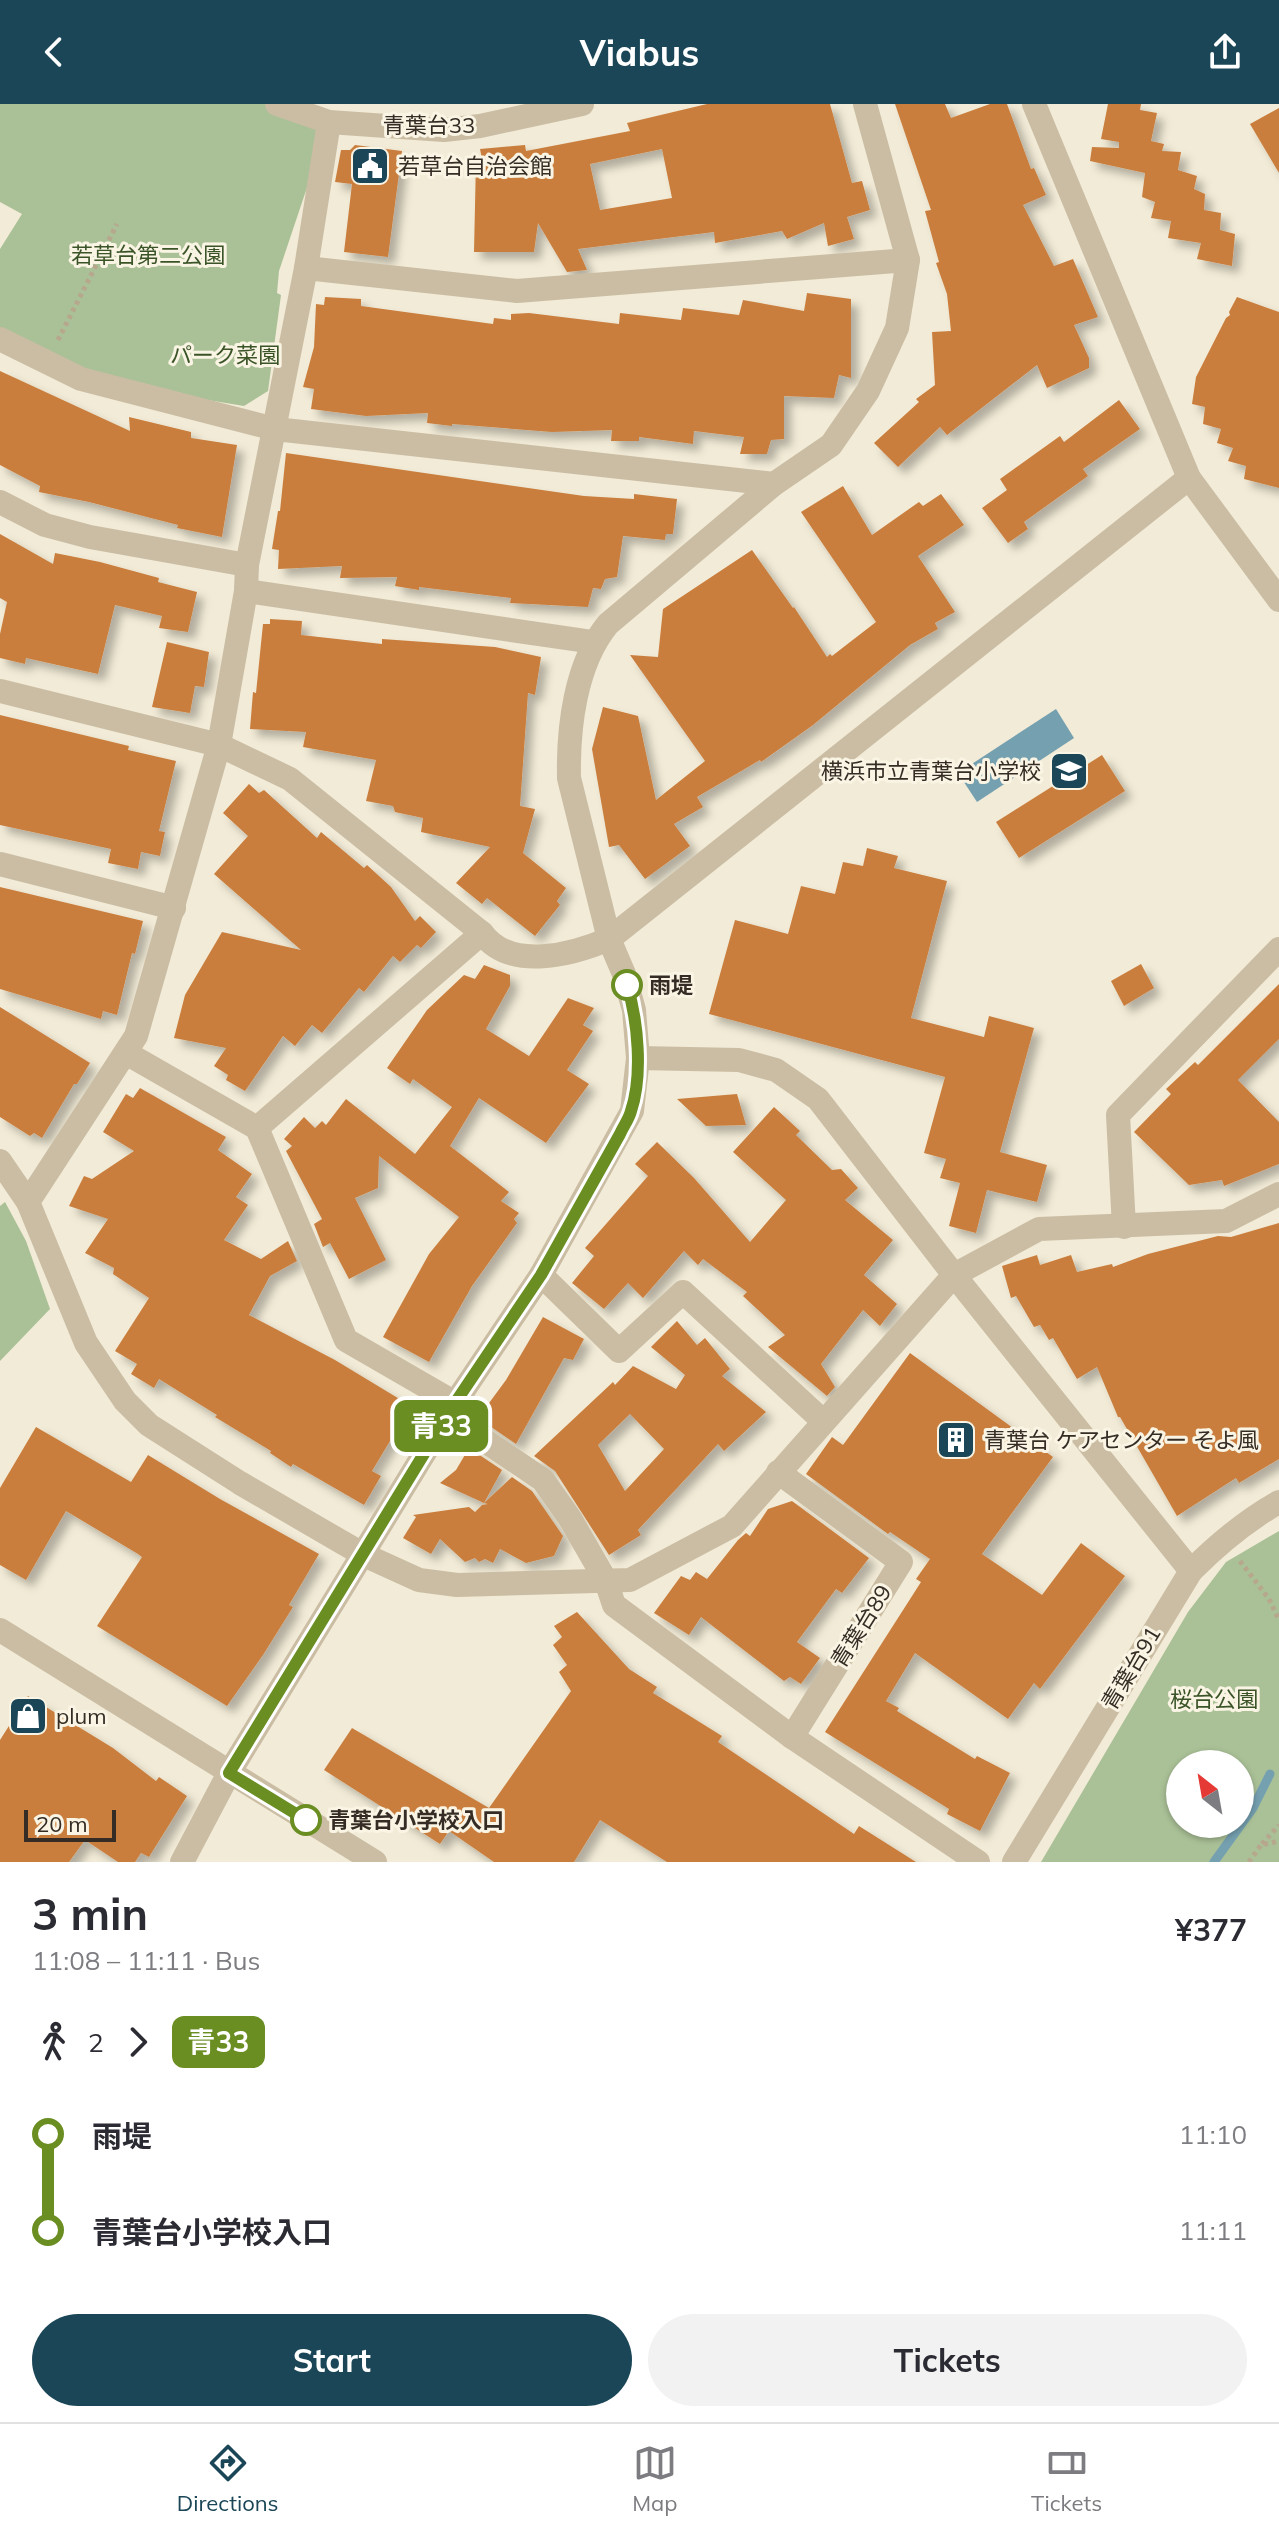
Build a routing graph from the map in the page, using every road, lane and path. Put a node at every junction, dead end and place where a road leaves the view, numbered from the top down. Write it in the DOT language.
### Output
graph roads {
  1 [pos="277,104"];
  2 [pos="582,104"];
  3 [pos="865,104"];
  4 [pos="1034,104"];
  5 [pos="329,122"];
  6 [pos="117,224"];
  7 [pos="908,260"];
  8 [pos="306,268"];
  9 [pos="0,339"];
  10 [pos="47,363"];
  11 [pos="275,429"];
  12 [pos="1189,478"];
  13 [pos="774,484"];
  14 [pos="0,502"];
  15 [pos="247,565"];
  16 [pos="246,591"];
  17 [pos="1279,600"];
  18 [pos="593,642"];
  19 [pos="0,691"];
  20 [pos="219,745"];
  21 [pos="0,864"];
  22 [pos="174,908"];
  23 [pos="482,933"];
  24 [pos="609,939"];
  25 [pos="1279,949"];
  26 [pos="126,1053"];
  27 [pos="638,1058"];
  28 [pos="257,1128"];
  29 [pos="0,1161"];
  30 [pos="1279,1194"];
  31 [pos="28,1202"];
  32 [pos="1124,1227"];
  33 [pos="541,1275"];
  34 [pos="954,1275"];
  35 [pos="455,1403"];
  36 [pos="823,1421"];
  37 [pos="778,1472"];
  38 [pos="1279,1502"];
  39 [pos="1224,1539"];
  40 [pos="364,1555"];
  41 [pos="1191,1571"];
  42 [pos="606,1581"];
  43 [pos="1279,1620"];
  44 [pos="0,1630"];
  45 [pos="792,1737"];
  46 [pos="229,1773"];
  47 [pos="1279,1825"];
  48 [pos="1279,1841"];
  49 [pos="1261,1845"];
  50 [pos="182,1862"];
  51 [pos="375,1862"];
  52 [pos="978,1862"];
  53 [pos="1014,1862"];
  54 [pos="1249,1862"];
  1 -- 5 [label="street, 青葉台33"];
  2 -- 5 [label="street, 青葉台33"];
  3 -- 7 [label="street"];
  4 -- 12 [label="street"];
  5 -- 8 [label="street"];
  6 -- 10 [label="path"];
  7 -- 8 [label="street"];
  7 -- 13 [label="street"];
  8 -- 11 [label="street"];
  9 -- 10 [label="street"];
  10 -- 11 [label="street"];
  11 -- 13 [label="street"];
  11 -- 15 [label="street"];
  12 -- 17 [label="street"];
  12 -- 24 [label="street"];
  13 -- 18 [label="street"];
  14 -- 15 [label="street"];
  15 -- 16 [label="street"];
  16 -- 18 [label="street"];
  16 -- 20 [label="street"];
  18 -- 24 [label="street"];
  19 -- 20 [label="street"];
  20 -- 22 [label="street"];
  20 -- 23 [label="street"];
  21 -- 22 [label="street"];
  22 -- 26 [label="street"];
  23 -- 24 [label="street"];
  23 -- 28 [label="street"];
  24 -- 27 [label="street"];
  25 -- 32 [label="street"];
  26 -- 28 [label="street"];
  26 -- 31 [label="street"];
  27 -- 33 [label="street"];
  27 -- 34 [label="street"];
  28 -- 35 [label="street"];
  29 -- 31 [label="street"];
  30 -- 32 [label="street"];
  31 -- 40 [label="street"];
  32 -- 34 [label="street"];
  33 -- 35 [label="street"];
  33 -- 36 [label="street"];
  34 -- 36 [label="street"];
  34 -- 41 [label="street"];
  35 -- 40 [label="street"];
  35 -- 42 [label="street"];
  36 -- 37 [label="street"];
  37 -- 42 [label="street"];
  37 -- 45 [label="street, 青葉台89"];
  38 -- 39 [label="street, 青葉台91"];
  39 -- 41 [label="street, 青葉台91"];
  39 -- 43 [label="path"];
  40 -- 42 [label="street"];
  40 -- 46 [label="street"];
  41 -- 53 [label="street, 青葉台91"];
  42 -- 45 [label="street"];
  44 -- 46 [label="street"];
  45 -- 52 [label="street"];
  46 -- 50 [label="street"];
  46 -- 51 [label="street"];
  47 -- 49 [label="path"];
  48 -- 49 [label="path"];
  49 -- 54 [label="path"];
}
